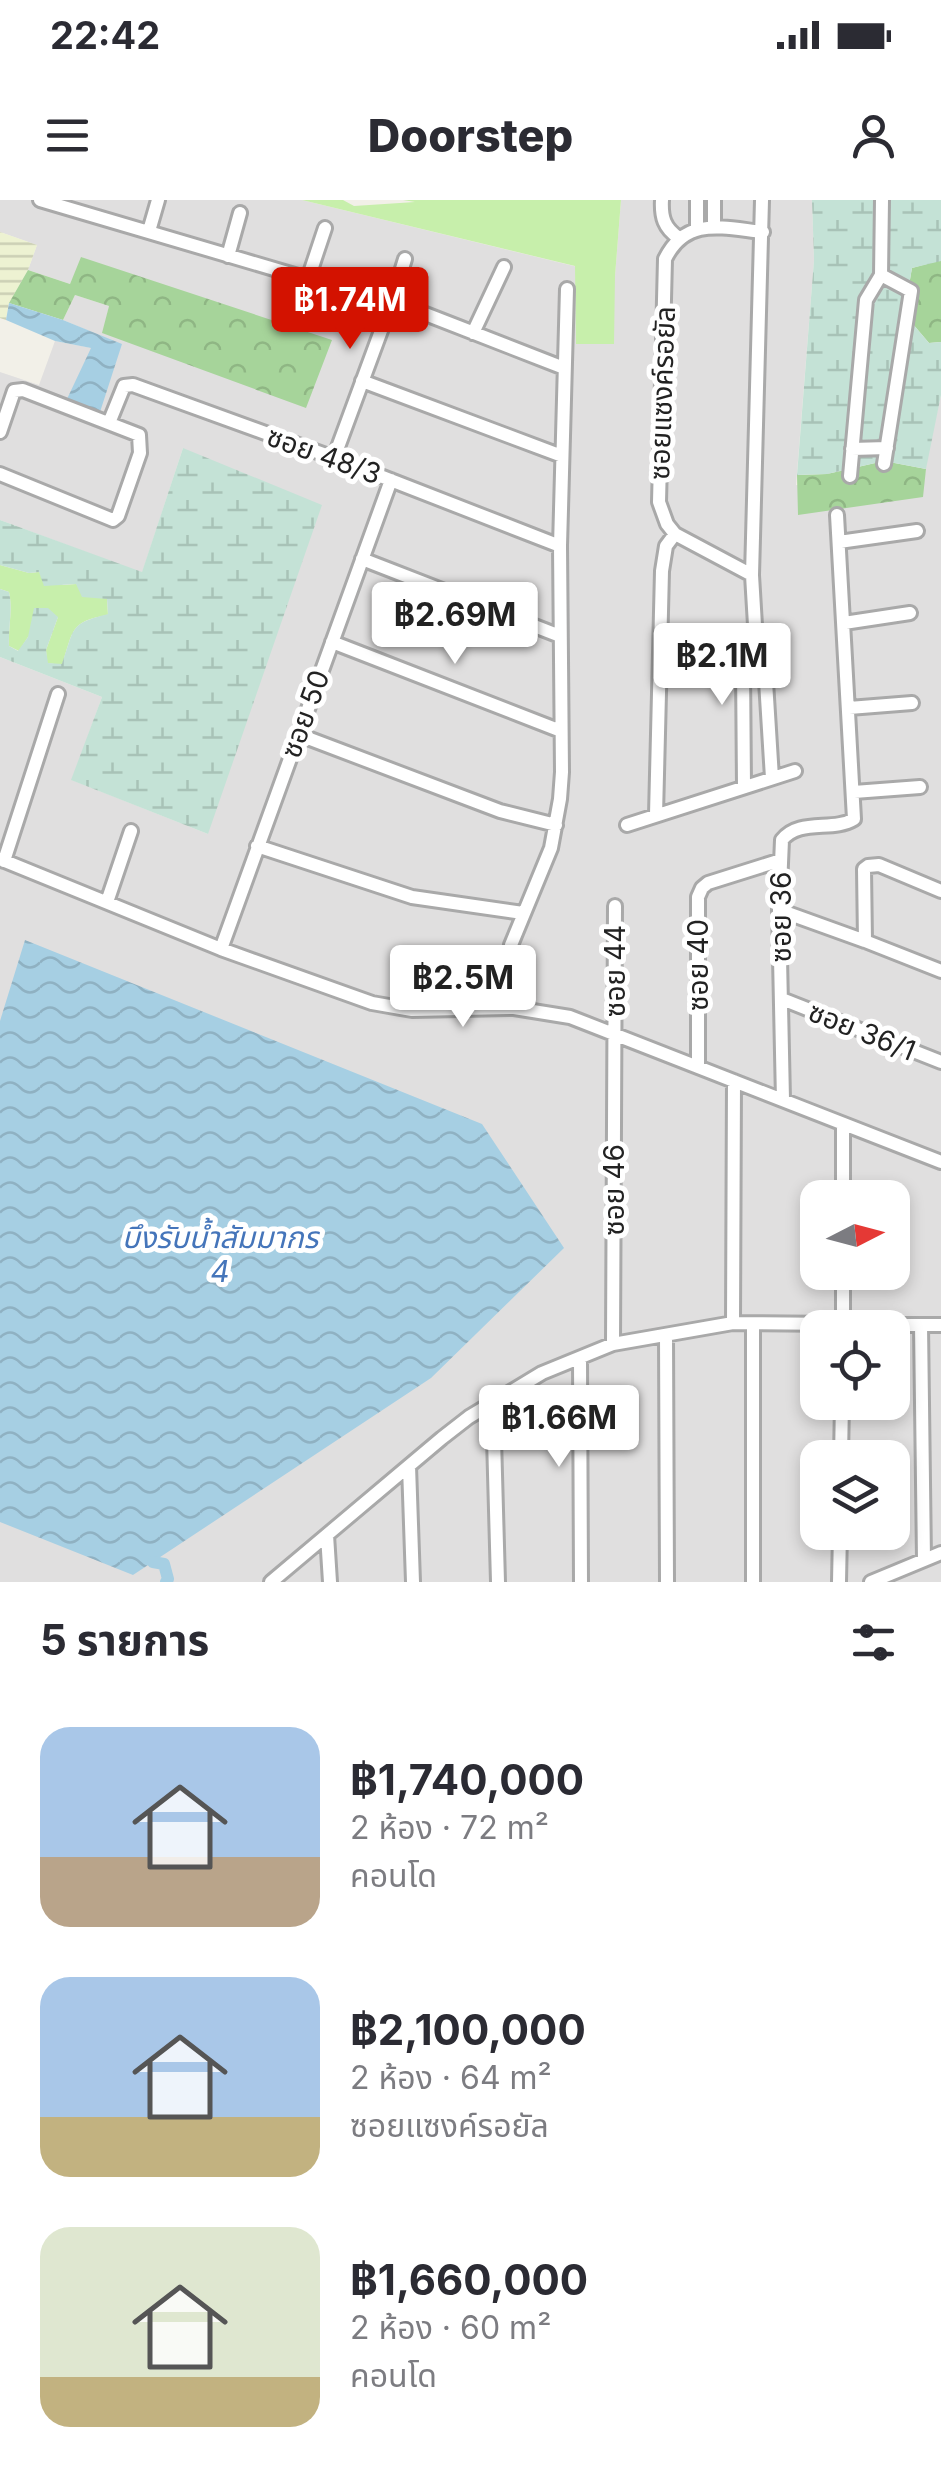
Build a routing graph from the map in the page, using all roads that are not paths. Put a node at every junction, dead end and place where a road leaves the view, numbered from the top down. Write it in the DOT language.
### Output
graph roads {
  1 [pos="40,200"];
  2 [pos="158,200"];
  3 [pos="662,200"];
  4 [pos="698,200"];
  5 [pos="714,200"];
  6 [pos="762,200"];
  7 [pos="882,200"];
  8 [pos="68,204"];
  9 [pos="240,213"];
  10 [pos="714,227"];
  11 [pos="325,228"];
  12 [pos="697,228"];
  13 [pos="149,231"];
  14 [pos="762,232"];
  15 [pos="679,238"];
  16 [pos="228,256"];
  17 [pos="405,258"];
  18 [pos="504,267"];
  19 [pos="882,275"];
  20 [pos="308,279"];
  21 [pos="567,289"];
  22 [pos="392,301"];
  23 [pos="473,332"];
  24 [pos="564,368"];
  25 [pos="362,381"];
  26 [pos="109,423"];
  27 [pos="0,432"];
  28 [pos="887,448"];
  29 [pos="852,449"];
  30 [pos="562,456"];
  31 [pos="334,458"];
  32 [pos="884,464"];
  33 [pos="0,474"];
  34 [pos="850,476"];
  35 [pos="391,480"];
  36 [pos="838,516"];
  37 [pos="917,531"];
  38 [pos="675,534"];
  39 [pos="839,542"];
  40 [pos="560,546"];
  41 [pos="362,559"];
  42 [pos="752,576"];
  43 [pos="910,613"];
  44 [pos="844,623"];
  45 [pos="560,636"];
  46 [pos="332,642"];
  47 [pos="756,642"];
  48 [pos="58,694"];
  49 [pos="912,703"];
  50 [pos="849,708"];
  51 [pos="562,731"];
  52 [pos="298,734"];
  53 [pos="795,771"];
  54 [pos="772,778"];
  55 [pos="744,787"];
  56 [pos="920,788"];
  57 [pos="854,792"];
  58 [pos="656,815"];
  59 [pos="627,824"];
  60 [pos="556,825"];
  61 [pos="131,831"];
  62 [pos="257,846"];
  63 [pos="2,860"];
  64 [pos="781,860"];
  65 [pos="941,890"];
  66 [pos="107,902"];
  67 [pos="615,906"];
  68 [pos="780,910"];
  69 [pos="522,913"];
  70 [pos="865,940"];
  71 [pos="222,949"];
  72 [pos="941,971"];
  73 [pos="782,999"];
  74 [pos="505,1008"];
  75 [pos="614,1035"];
  76 [pos="941,1062"];
  77 [pos="698,1067"];
  78 [pos="734,1081"];
  79 [pos="783,1100"];
  80 [pos="843,1124"];
  81 [pos="941,1162"];
  82 [pos="843,1180"];
  83 [pos="733,1323"];
  84 [pos="752,1324"];
  85 [pos="800,1325"];
  86 [pos="910,1325"];
  87 [pos="920,1325"];
  88 [pos="941,1325"];
  89 [pos="666,1335"];
  90 [pos="614,1344"];
  91 [pos="580,1358"];
  92 [pos="494,1402"];
  93 [pos="409,1466"];
  94 [pos="327,1536"];
  95 [pos="840,1550"];
  96 [pos="941,1553"];
  97 [pos="924,1560"];
  98 [pos="271,1582"];
  99 [pos="330,1582"];
  100 [pos="413,1582"];
  101 [pos="498,1582"];
  102 [pos="582,1582"];
  103 [pos="666,1582"];
  104 [pos="753,1582"];
  105 [pos="839,1582"];
  106 [pos="872,1582"];
  1 -- 8 [label="street"];
  2 -- 13 [label="street"];
  3 -- 15 [label="street"];
  4 -- 12 [label="street"];
  5 -- 10 [label="street"];
  6 -- 14 [label="street"];
  7 -- 19 [label="street"];
  8 -- 13 [label="street"];
  9 -- 16 [label="street"];
  10 -- 12 [label="street"];
  10 -- 14 [label="street"];
  11 -- 20 [label="street"];
  12 -- 15 [label="street"];
  13 -- 16 [label="street"];
  14 -- 42 [label="street"];
  15 -- 38 [label="street, ซอยแซงค์รอยัล"];
  16 -- 20 [label="street"];
  17 -- 22 [label="street"];
  18 -- 23 [label="street"];
  19 -- 28 [label="street"];
  19 -- 29 [label="street"];
  20 -- 22 [label="street"];
  21 -- 24 [label="street"];
  22 -- 23 [label="street"];
  22 -- 25 [label="street"];
  23 -- 24 [label="street"];
  24 -- 30 [label="street"];
  25 -- 30 [label="street"];
  25 -- 31 [label="street"];
  26 -- 27 [label="street"];
  26 -- 31 [label="street, ซอย 48/3"];
  26 -- 33 [label="street"];
  28 -- 29 [label="street"];
  28 -- 32 [label="street"];
  29 -- 34 [label="street"];
  30 -- 40 [label="street"];
  31 -- 35 [label="street, ซอย 48/3"];
  35 -- 40 [label="street, ซอย 48/3"];
  35 -- 41 [label="street, ซอย 50"];
  36 -- 39 [label="street"];
  37 -- 39 [label="street"];
  38 -- 42 [label="street"];
  38 -- 58 [label="street"];
  39 -- 44 [label="street"];
  40 -- 45 [label="street"];
  41 -- 45 [label="street"];
  41 -- 46 [label="street, ซอย 50"];
  42 -- 47 [label="street"];
  43 -- 44 [label="street"];
  44 -- 50 [label="street"];
  45 -- 51 [label="street"];
  46 -- 51 [label="street"];
  46 -- 52 [label="street, ซอย 50"];
  47 -- 54 [label="street"];
  47 -- 55 [label="street"];
  48 -- 63 [label="street"];
  49 -- 50 [label="street"];
  50 -- 57 [label="street"];
  51 -- 60 [label="street"];
  52 -- 60 [label="street"];
  52 -- 62 [label="street, ซอย 50"];
  53 -- 54 [label="street"];
  54 -- 55 [label="street"];
  55 -- 58 [label="street"];
  56 -- 57 [label="street"];
  57 -- 64 [label="street, ซอย 36"];
  58 -- 59 [label="street"];
  60 -- 69 [label="street"];
  61 -- 66 [label="street"];
  62 -- 69 [label="street"];
  62 -- 71 [label="street, ซอย 50"];
  63 -- 66 [label="street"];
  64 -- 68 [label="street, ซอย 36"];
  64 -- 77 [label="street, ซอย 40"];
  65 -- 70 [label="street"];
  66 -- 71 [label="street"];
  67 -- 75 [label="street, ซอย 44"];
  68 -- 70 [label="street"];
  68 -- 73 [label="street, ซอย 36"];
  69 -- 74 [label="street"];
  70 -- 72 [label="street"];
  71 -- 74 [label="street"];
  73 -- 76 [label="street, ซอย 36/1"];
  73 -- 79 [label="street, ซอย 36"];
  74 -- 75 [label="street"];
  75 -- 77 [label="street"];
  75 -- 90 [label="street, ซอย 46"];
  77 -- 78 [label="street"];
  78 -- 79 [label="street"];
  78 -- 83 [label="street"];
  79 -- 80 [label="street"];
  80 -- 81 [label="street"];
  80 -- 82 [label="street"];
  83 -- 84 [label="street"];
  83 -- 89 [label="street"];
  84 -- 85 [label="street"];
  84 -- 104 [label="street"];
  86 -- 87 [label="street"];
  87 -- 88 [label="street"];
  87 -- 97 [label="street"];
  89 -- 90 [label="street"];
  89 -- 103 [label="street"];
  90 -- 91 [label="street"];
  91 -- 92 [label="street"];
  91 -- 102 [label="street"];
  92 -- 93 [label="street"];
  92 -- 101 [label="street"];
  93 -- 94 [label="street"];
  93 -- 100 [label="street"];
  94 -- 98 [label="street"];
  94 -- 99 [label="street"];
  95 -- 105 [label="street"];
  96 -- 97 [label="street"];
  97 -- 106 [label="street"];
}
